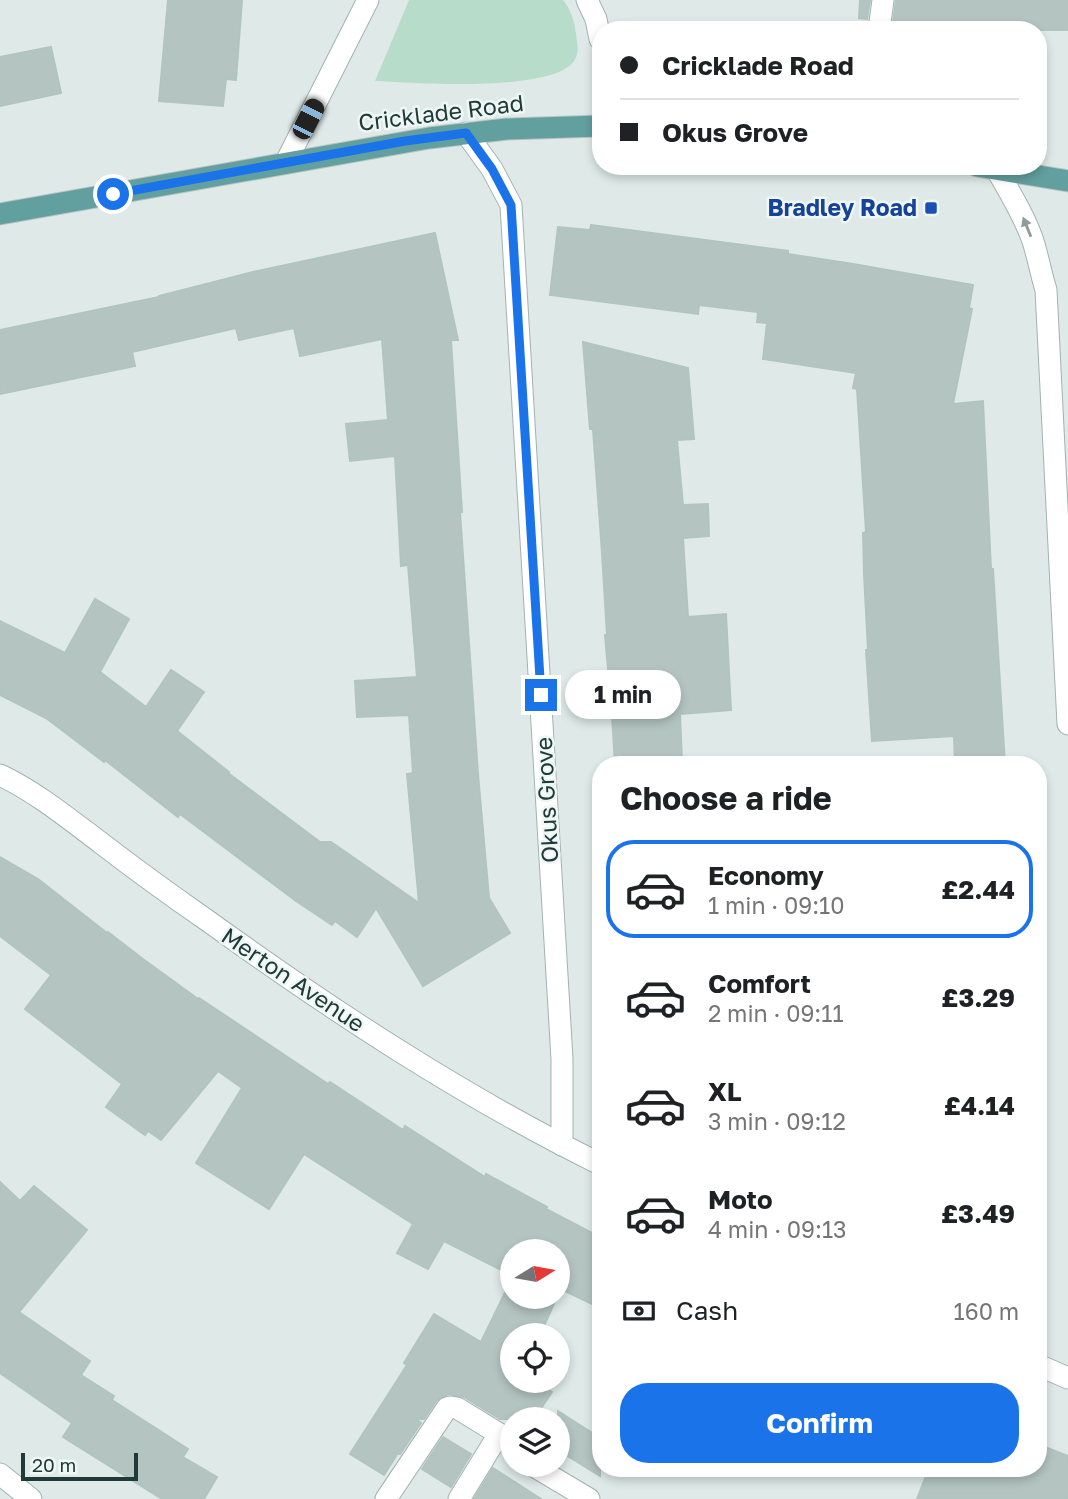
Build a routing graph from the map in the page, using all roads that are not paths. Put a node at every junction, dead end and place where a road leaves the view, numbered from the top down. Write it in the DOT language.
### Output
graph roads {
  1 [pos="368,0"];
  2 [pos="586,0"];
  3 [pos="883,0"];
  4 [pos="596,21"];
  5 [pos="880,21"];
  6 [pos="592,126"];
  7 [pos="466,133"];
  8 [pos="286,162"];
  9 [pos="993,175"];
  10 [pos="1031,175"];
  11 [pos="1068,181"];
  12 [pos="0,214"];
  13 [pos="1068,724"];
  14 [pos="0,775"];
  15 [pos="562,1145"];
  16 [pos="592,1160"];
  17 [pos="1047,1370"];
  18 [pos="1068,1378"];
  19 [pos="500,1435"];
  20 [pos="500,1447"];
  21 [pos="0,1474"];
  22 [pos="552,1477"];
  23 [pos="32,1499"];
  24 [pos="386,1499"];
  25 [pos="459,1499"];
  26 [pos="589,1499"];
  1 -- 8 [label="street"];
  2 -- 4 [label="street"];
  3 -- 5 [label="street"];
  6 -- 7 [label="main road, Cricklade Road"];
  7 -- 8 [label="main road, Cricklade Road"];
  7 -- 15 [label="street, Okus Grove"];
  8 -- 12 [label="main road, Cricklade Road"];
  13 -- 9 [label="street, one-way"];
  10 -- 11 [label="main road"];
  14 -- 15 [label="street, Merton Avenue"];
  15 -- 16 [label="street, Merton Avenue"];
  17 -- 18 [label="street"];
  19 -- 24 [label="street"];
  20 -- 25 [label="street"];
  21 -- 23 [label="street"];
  22 -- 26 [label="street"];
}
